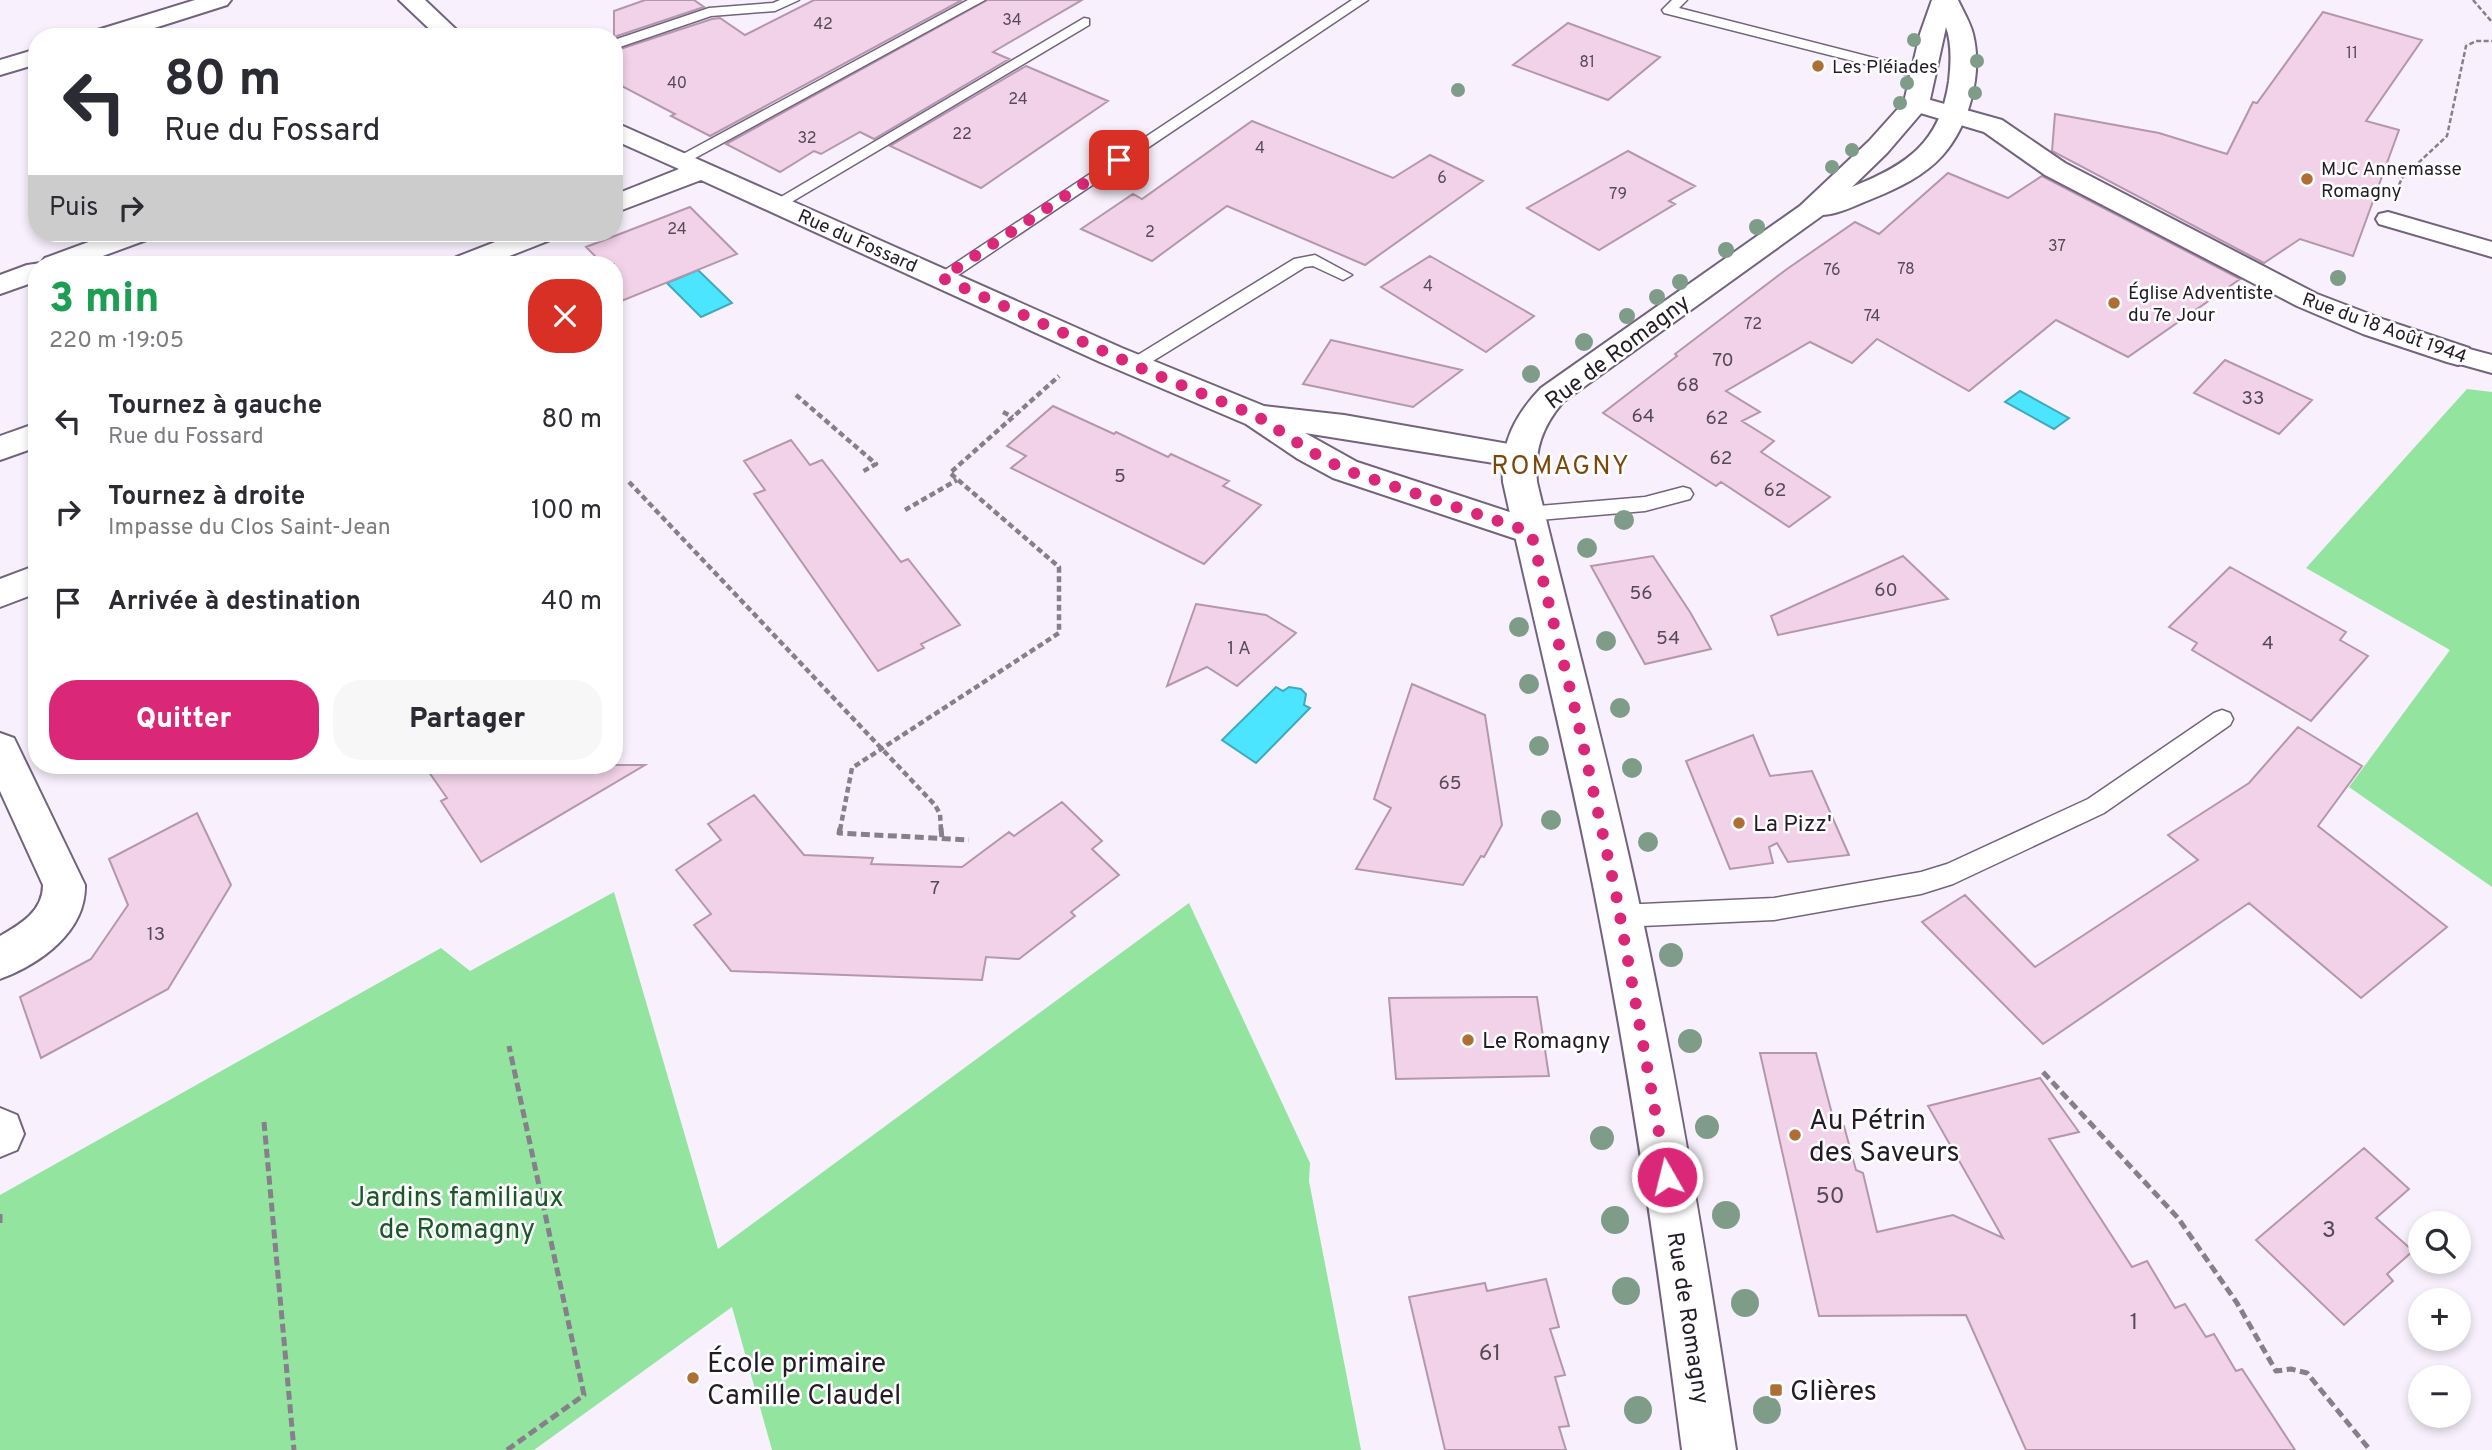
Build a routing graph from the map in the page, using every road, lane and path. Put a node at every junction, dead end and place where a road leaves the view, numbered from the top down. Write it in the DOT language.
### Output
graph roads {
  1 [pos="219,0"];
  2 [pos="792,0"];
  3 [pos="978,0"];
  4 [pos="1361,0"];
  5 [pos="1680,0"];
  6 [pos="1945,0"];
  7 [pos="2473,0"];
  8 [pos="416,1"];
  9 [pos="1084,22"];
  10 [pos="2492,22"];
  11 [pos="129,28"];
  12 [pos="443,28"];
  13 [pos="2492,41"];
  14 [pos="623,42"];
  15 [pos="28,59"];
  16 [pos="0,68"];
  17 [pos="1924,75"];
  18 [pos="1909,112"];
  19 [pos="1949,125"];
  20 [pos="623,134"];
  21 [pos="691,165"];
  22 [pos="623,200"];
  23 [pos="777,204"];
  24 [pos="1810,212"];
  25 [pos="2388,219"];
  26 [pos="115,242"];
  27 [pos="520,242"];
  28 [pos="2492,250"];
  29 [pos="77,256"];
  30 [pos="484,256"];
  31 [pos="28,274"];
  32 [pos="1343,275"];
  33 [pos="942,278"];
  34 [pos="0,285"];
  35 [pos="1092,346"];
  36 [pos="2458,355"];
  37 [pos="1134,365"];
  38 [pos="2492,365"];
  39 [pos="796,395"];
  40 [pos="1003,412"];
  41 [pos="1257,416"];
  42 [pos="1013,417"];
  43 [pos="28,438"];
  44 [pos="0,449"];
  45 [pos="1519,456"];
  46 [pos="862,472"];
  47 [pos="957,480"];
  48 [pos="629,482"];
  49 [pos="1683,494"];
  50 [pos="905,510"];
  51 [pos="1529,523"];
  52 [pos="28,582"];
  53 [pos="0,594"];
  54 [pos="2222,719"];
  55 [pos="880,748"];
  56 [pos="0,749"];
  57 [pos="942,839"];
  58 [pos="969,841"];
  59 [pos="1620,916"];
  60 [pos="0,959"];
  61 [pos="509,1046"];
  62 [pos="2043,1072"];
  63 [pos="264,1122"];
  64 [pos="0,1214"];
  65 [pos="0,1223"];
  66 [pos="294,1450"];
  67 [pos="507,1450"];
  68 [pos="1709,1450"];
  69 [pos="2370,1450"];
  1 -- 11 [label="street"];
  2 -- 14 [label="lane"];
  3 -- 21 [label="lane"];
  4 -- 33 [label="lane"];
  5 -- 17 [label="lane"];
  6 -- 17 [label="street, Rue de Romagny"];
  6 -- 19 [label="street, Rue de Romagny"];
  7 -- 10 [label="path"];
  8 -- 12 [label="street"];
  9 -- 23 [label="lane"];
  13 -- 25 [label="path"];
  15 -- 16 [label="street"];
  17 -- 18 [label="street, Rue de Romagny"];
  18 -- 19 [label="street"];
  18 -- 24 [label="street, Rue de Romagny"];
  19 -- 24 [label="street, Rue de Romagny"];
  19 -- 36 [label="street, Rue du 18 Août 1944"];
  20 -- 21 [label="street, Rue du Fossard"];
  21 -- 22 [label="street"];
  21 -- 23 [label="street, Rue du Fossard"];
  23 -- 33 [label="street, Rue du Fossard"];
  24 -- 45 [label="street, Rue de Romagny"];
  25 -- 28 [label="street"];
  26 -- 29 [label="street"];
  27 -- 30 [label="street"];
  31 -- 34 [label="street"];
  32 -- 37 [label="lane"];
  33 -- 35 [label="street, Rue du Fossard"];
  35 -- 37 [label="street, Rue du Fossard"];
  35 -- 42 [label="path"];
  36 -- 38 [label="street, Rue du 18 Août 1944"];
  37 -- 41 [label="street, Rue du Fossard"];
  39 -- 46 [label="path"];
  40 -- 42 [label="path"];
  41 -- 45 [label="street, Rue du Fossard"];
  41 -- 51 [label="street, Rue du Fossard"];
  42 -- 47 [label="path"];
  43 -- 44 [label="street"];
  45 -- 51 [label="street, Rue de Romagny"];
  47 -- 50 [label="path"];
  47 -- 55 [label="path"];
  48 -- 55 [label="path"];
  49 -- 51 [label="lane"];
  51 -- 59 [label="street, Rue de Romagny"];
  52 -- 53 [label="street"];
  54 -- 59 [label="lane"];
  55 -- 57 [label="path"];
  55 -- 57 [label="path"];
  56 -- 60 [label="street"];
  57 -- 58 [label="path"];
  59 -- 68 [label="street, Rue de Romagny"];
  61 -- 67 [label="path"];
  62 -- 69 [label="path"];
  63 -- 66 [label="path"];
  64 -- 65 [label="path"];
}
